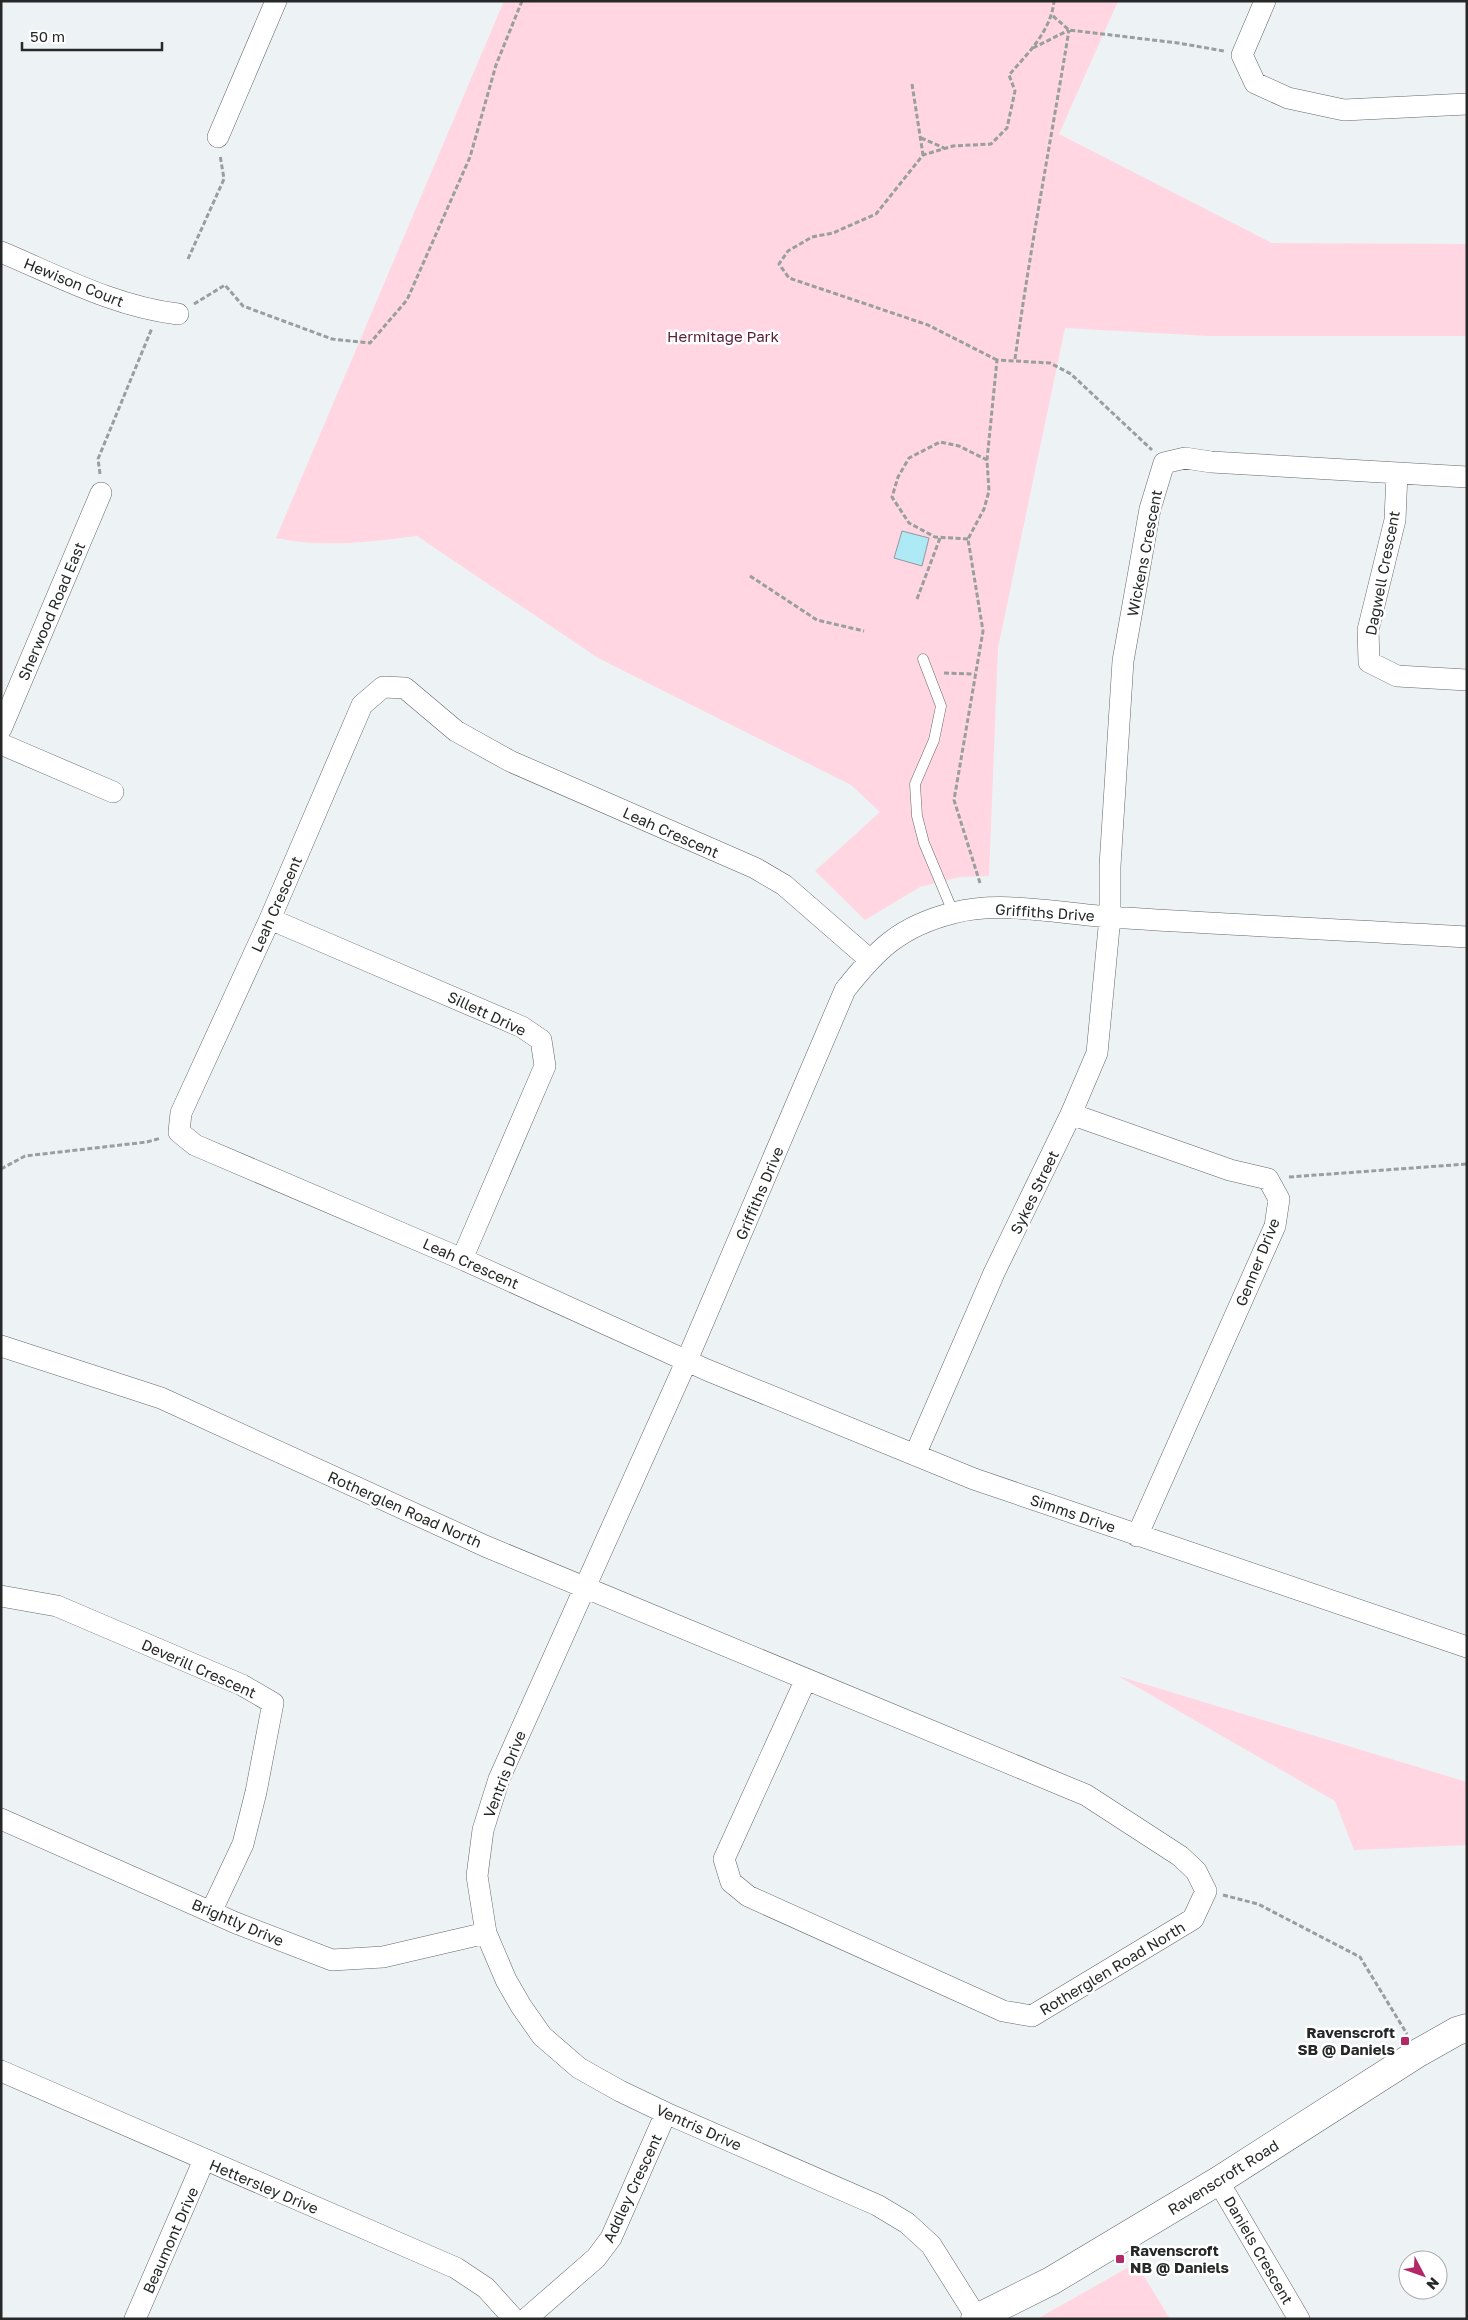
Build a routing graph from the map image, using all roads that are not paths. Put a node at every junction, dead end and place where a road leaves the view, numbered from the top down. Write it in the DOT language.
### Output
graph roads {
  1 [pos="276,1"];
  2 [pos="1265,1"];
  3 [pos="1467,104"];
  4 [pos="218,137"];
  5 [pos="1,252"];
  6 [pos="168,313"];
  7 [pos="1398,473"];
  8 [pos="1467,477"];
  9 [pos="102,493"];
  10 [pos="923,659"];
  11 [pos="1467,680"];
  12 [pos="1,729"];
  13 [pos="1,744"];
  14 [pos="113,792"];
  15 [pos="953,912"];
  16 [pos="1110,917"];
  17 [pos="270,919"];
  18 [pos="1467,937"];
  19 [pos="869,959"];
  20 [pos="1071,1114"];
  21 [pos="462,1259"];
  22 [pos="1,1346"];
  23 [pos="687,1360"];
  24 [pos="915,1455"];
  25 [pos="1137,1536"];
  26 [pos="584,1587"];
  27 [pos="1,1596"];
  28 [pos="1467,1647"];
  29 [pos="806,1679"];
  30 [pos="1,1819"];
  31 [pos="211,1912"];
  32 [pos="486,1933"];
  33 [pos="1467,2028"];
  34 [pos="3,2075"];
  35 [pos="666,2113"];
  36 [pos="204,2160"];
  37 [pos="1218,2181"];
  38 [pos="976,2318"];
  39 [pos="135,2319"];
  40 [pos="514,2319"];
  41 [pos="526,2319"];
  42 [pos="1299,2319"];
  1 -- 4 [label="street"];
  2 -- 3 [label="street"];
  5 -- 6 [label="street, Hewison Court"];
  7 -- 8 [label="street"];
  7 -- 11 [label="street, Dagwell Crescent"];
  7 -- 16 [label="street, Wickens Crescent"];
  9 -- 12 [label="street, Sherwood Road East"];
  10 -- 15 [label="lane"];
  13 -- 14 [label="street"];
  15 -- 16 [label="street, Griffiths Drive"];
  15 -- 19 [label="street, Griffiths Drive"];
  16 -- 18 [label="street, Griffiths Drive"];
  16 -- 20 [label="street, Sykes Street"];
  17 -- 19 [label="street, Leah Crescent"];
  17 -- 21 [label="street, Sillett Drive"];
  17 -- 21 [label="street, Leah Crescent"];
  19 -- 23 [label="street, Griffiths Drive"];
  20 -- 24 [label="street, Sykes Street"];
  20 -- 25 [label="street, Genner Drive"];
  21 -- 23 [label="street, Leah Crescent"];
  22 -- 26 [label="street, Rotherglen Road North"];
  23 -- 24 [label="street, Simms Drive"];
  23 -- 26 [label="street, Ventris Drive"];
  24 -- 25 [label="street, Simms Drive"];
  25 -- 28 [label="street, Simms Drive"];
  26 -- 29 [label="street, Rotherglen Road North"];
  26 -- 32 [label="street, Ventris Drive"];
  27 -- 31 [label="street, Deverill Crescent"];
  29 -- 29 [label="street, Rotherglen Road North"];
  30 -- 31 [label="street, Brightly Drive"];
  31 -- 32 [label="street, Brightly Drive"];
  32 -- 35 [label="street, Ventris Drive"];
  33 -- 37 [label="street, Ravenscroft Road"];
  34 -- 36 [label="street, Hettersley Drive"];
  35 -- 38 [label="street, Ventris Drive"];
  35 -- 41 [label="street, Addley Crescent"];
  36 -- 39 [label="street, Beaumont Drive"];
  36 -- 40 [label="street, Hettersley Drive"];
  37 -- 38 [label="street, Ravenscroft Road"];
  37 -- 42 [label="street, Daniels Crescent"];
}
